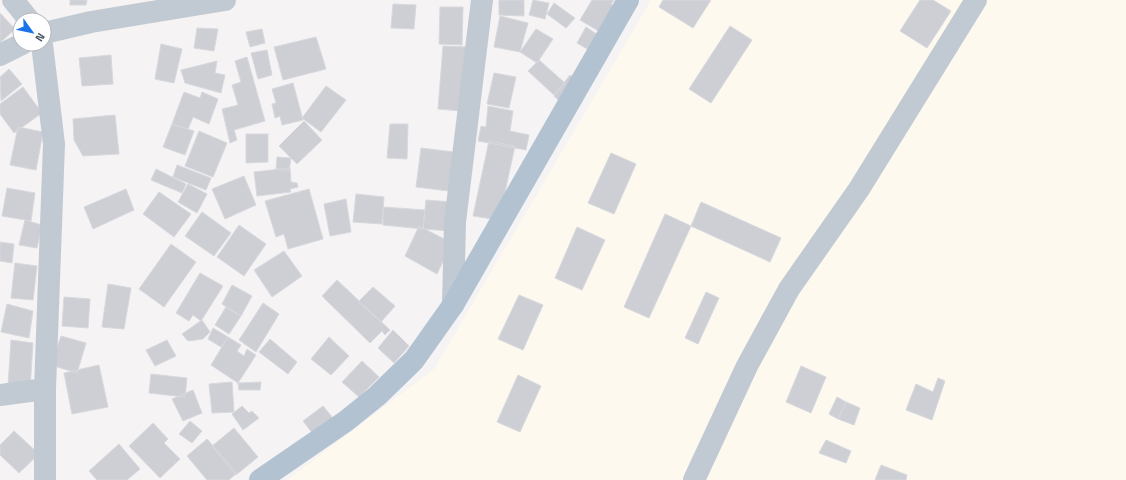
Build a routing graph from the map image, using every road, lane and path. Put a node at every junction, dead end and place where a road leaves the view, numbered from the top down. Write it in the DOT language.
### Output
graph roads {
  1 [pos="13,0"];
  2 [pos="224,0"];
  3 [pos="482,0"];
  4 [pos="628,0"];
  5 [pos="976,0"];
  6 [pos="23,12"];
  7 [pos="52,31"];
  8 [pos="12,49"];
  9 [pos="43,52"];
  10 [pos="0,55"];
  11 [pos="453,305"];
  12 [pos="45,389"];
  13 [pos="0,395"];
  14 [pos="45,480"];
  15 [pos="260,480"];
  16 [pos="694,480"];
  1 -- 6 [label="street"];
  2 -- 7 [label="street"];
  3 -- 11 [label="street"];
  4 -- 11 [label="main road"];
  5 -- 16 [label="street"];
  8 -- 10 [label="street"];
  9 -- 12 [label="street"];
  11 -- 15 [label="main road"];
  12 -- 13 [label="street"];
  12 -- 14 [label="street"];
}
